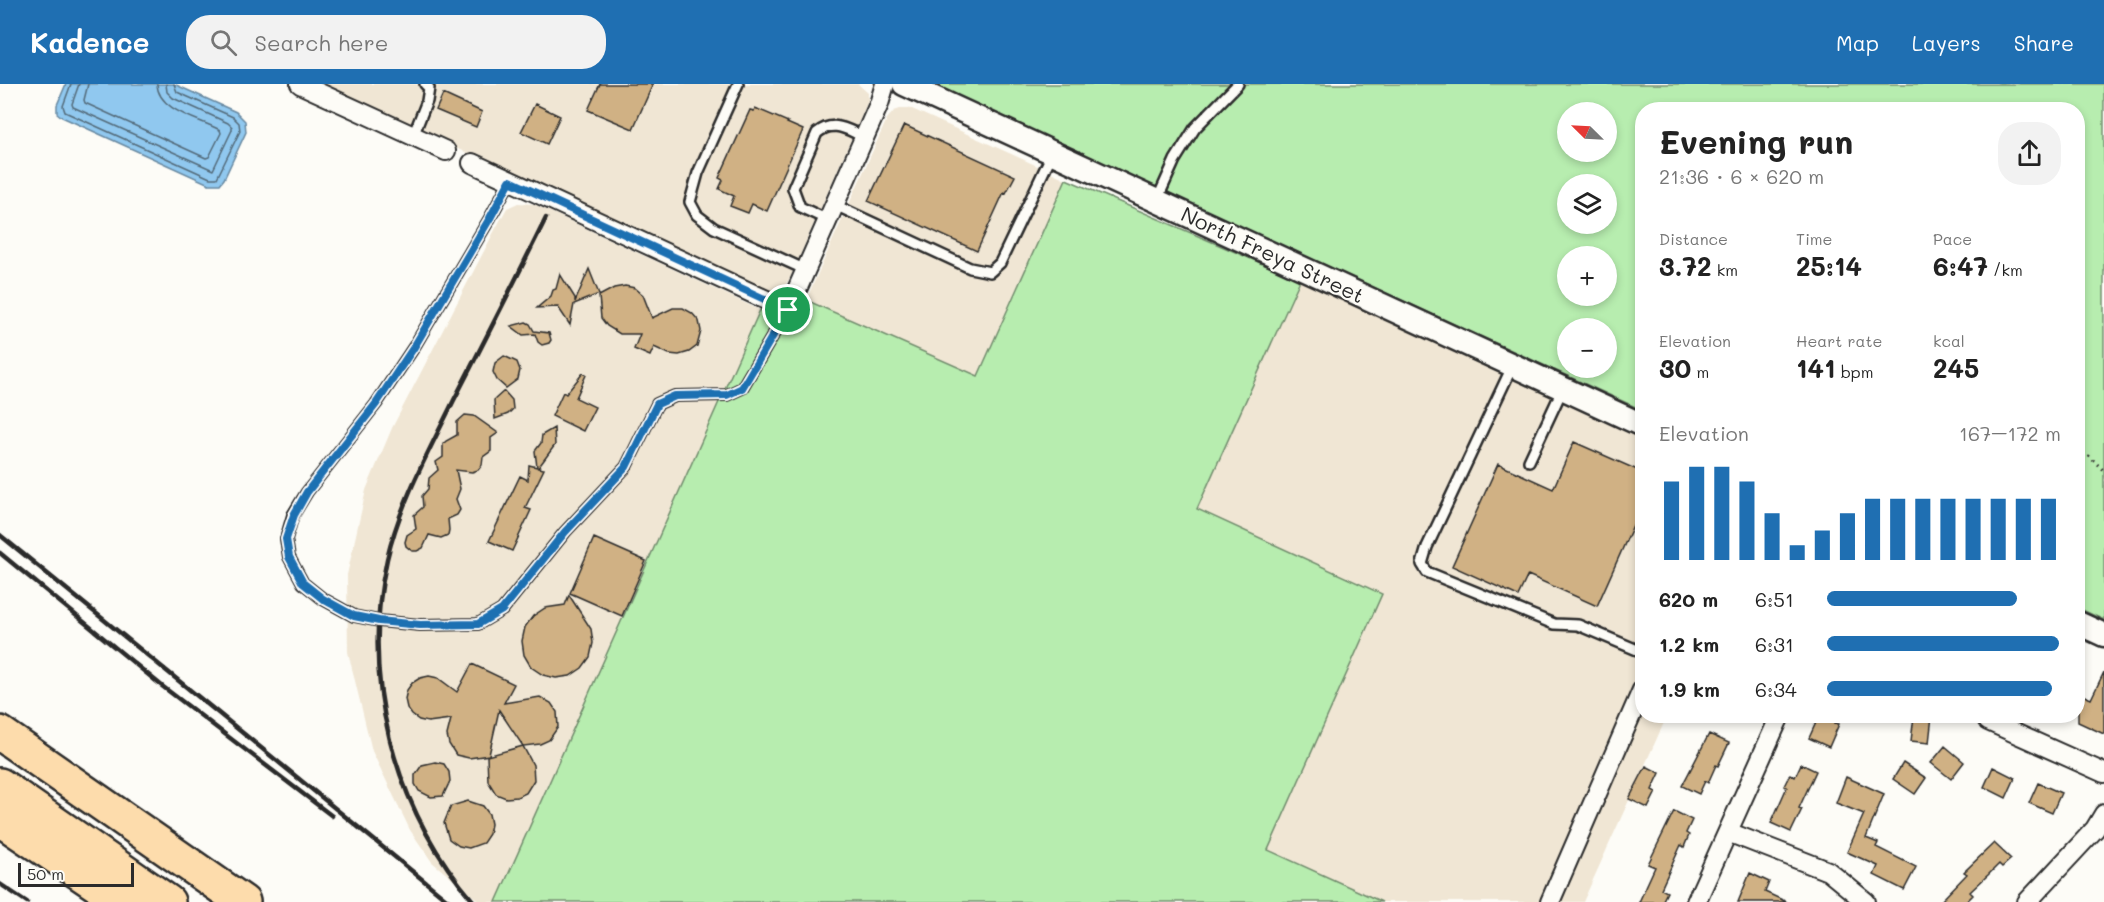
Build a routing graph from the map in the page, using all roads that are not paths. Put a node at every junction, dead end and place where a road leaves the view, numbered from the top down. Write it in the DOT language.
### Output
graph roads {
  1 [pos="300,84"];
  2 [pos="425,84"];
  3 [pos="738,84"];
  4 [pos="885,84"];
  5 [pos="904,84"];
  6 [pos="1238,84"];
  7 [pos="412,136"];
  8 [pos="865,137"];
  9 [pos="446,151"];
  10 [pos="1053,152"];
  11 [pos="472,163"];
  12 [pos="510,181"];
  13 [pos="1157,200"];
  14 [pos="831,212"];
  15 [pos="806,270"];
  16 [pos="788,310"];
  17 [pos="1513,364"];
  18 [pos="1563,388"];
  19 [pos="1635,422"];
  20 [pos="1529,461"];
  21 [pos="2085,626"];
  22 [pos="2104,635"];
  23 [pos="1635,649"];
  24 [pos="1635,706"];
  25 [pos="1777,723"];
  26 [pos="1992,723"];
  27 [pos="0,733"];
  28 [pos="2104,773"];
  29 [pos="0,785"];
  30 [pos="2104,814"];
  31 [pos="0,819"];
  32 [pos="1728,832"];
  33 [pos="123,902"];
  34 [pos="168,902"];
  35 [pos="243,902"];
  36 [pos="1550,902"];
  37 [pos="1696,902"];
  38 [pos="1866,902"];
  39 [pos="2027,902"];
  1 -- 7 [label="street"];
  2 -- 7 [label="lane"];
  3 -- 15 [label="lane"];
  4 -- 8 [label="street"];
  5 -- 10 [label="street, North Freya Street"];
  6 -- 13 [label="lane"];
  7 -- 9 [label="street"];
  8 -- 14 [label="street"];
  8 -- 14 [label="lane"];
  10 -- 13 [label="street, North Freya Street"];
  10 -- 14 [label="lane"];
  11 -- 12 [label="street"];
  12 -- 16 [label="street"];
  12 -- 16 [label="lane"];
  13 -- 17 [label="street, North Freya Street"];
  14 -- 15 [label="street"];
  15 -- 16 [label="street"];
  17 -- 18 [label="street, North Freya Street"];
  17 -- 23 [label="lane"];
  18 -- 19 [label="street, North Freya Street"];
  18 -- 20 [label="lane"];
  21 -- 22 [label="street"];
  24 -- 36 [label="street"];
  25 -- 32 [label="street"];
  26 -- 28 [label="street"];
  27 -- 35 [label="highway"];
  29 -- 34 [label="highway"];
  30 -- 39 [label="street"];
  31 -- 33 [label="highway"];
  32 -- 37 [label="street"];
  32 -- 38 [label="street"];
}
